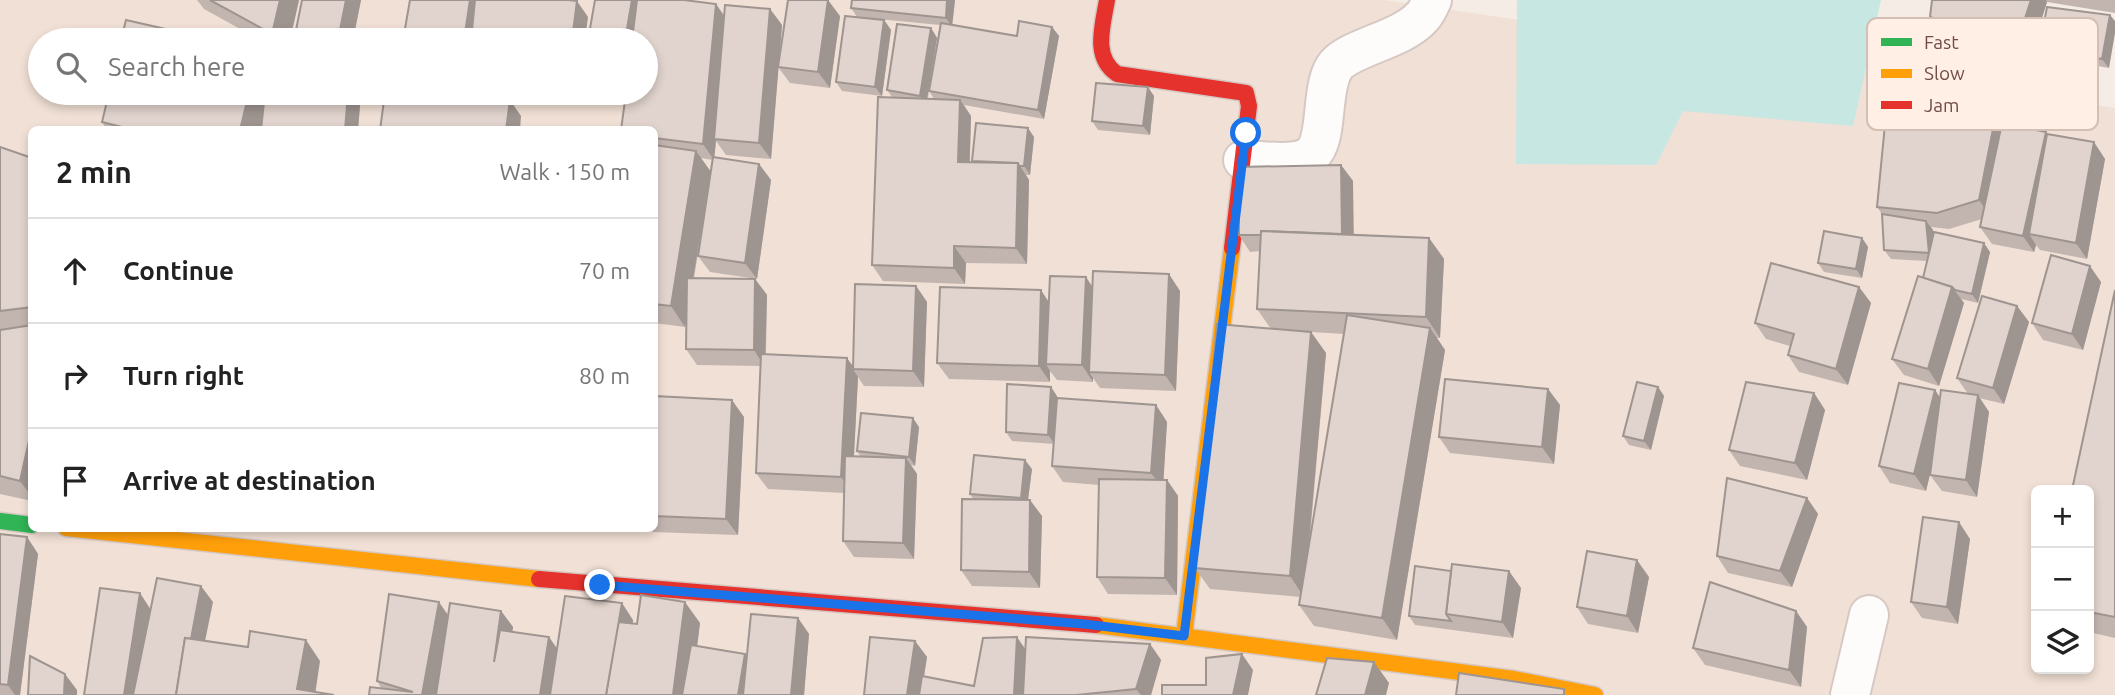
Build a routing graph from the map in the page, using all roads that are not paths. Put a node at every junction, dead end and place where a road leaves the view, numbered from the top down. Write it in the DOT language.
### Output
graph roads {
  1 [pos="1107,0"];
  2 [pos="1432,0"];
  3 [pos="1243,160"];
  4 [pos="0,522"];
  5 [pos="28,525"];
  6 [pos="103,532"];
  7 [pos="1869,615"];
  8 [pos="1184,636"];
  9 [pos="1595,695"];
  10 [pos="1850,695"];
  1 -- 3 [label="street"];
  2 -- 3 [label="street"];
  3 -- 8 [label="street"];
  4 -- 5 [label="street"];
  6 -- 8 [label="street"];
  7 -- 10 [label="street"];
  8 -- 9 [label="street"];
}
